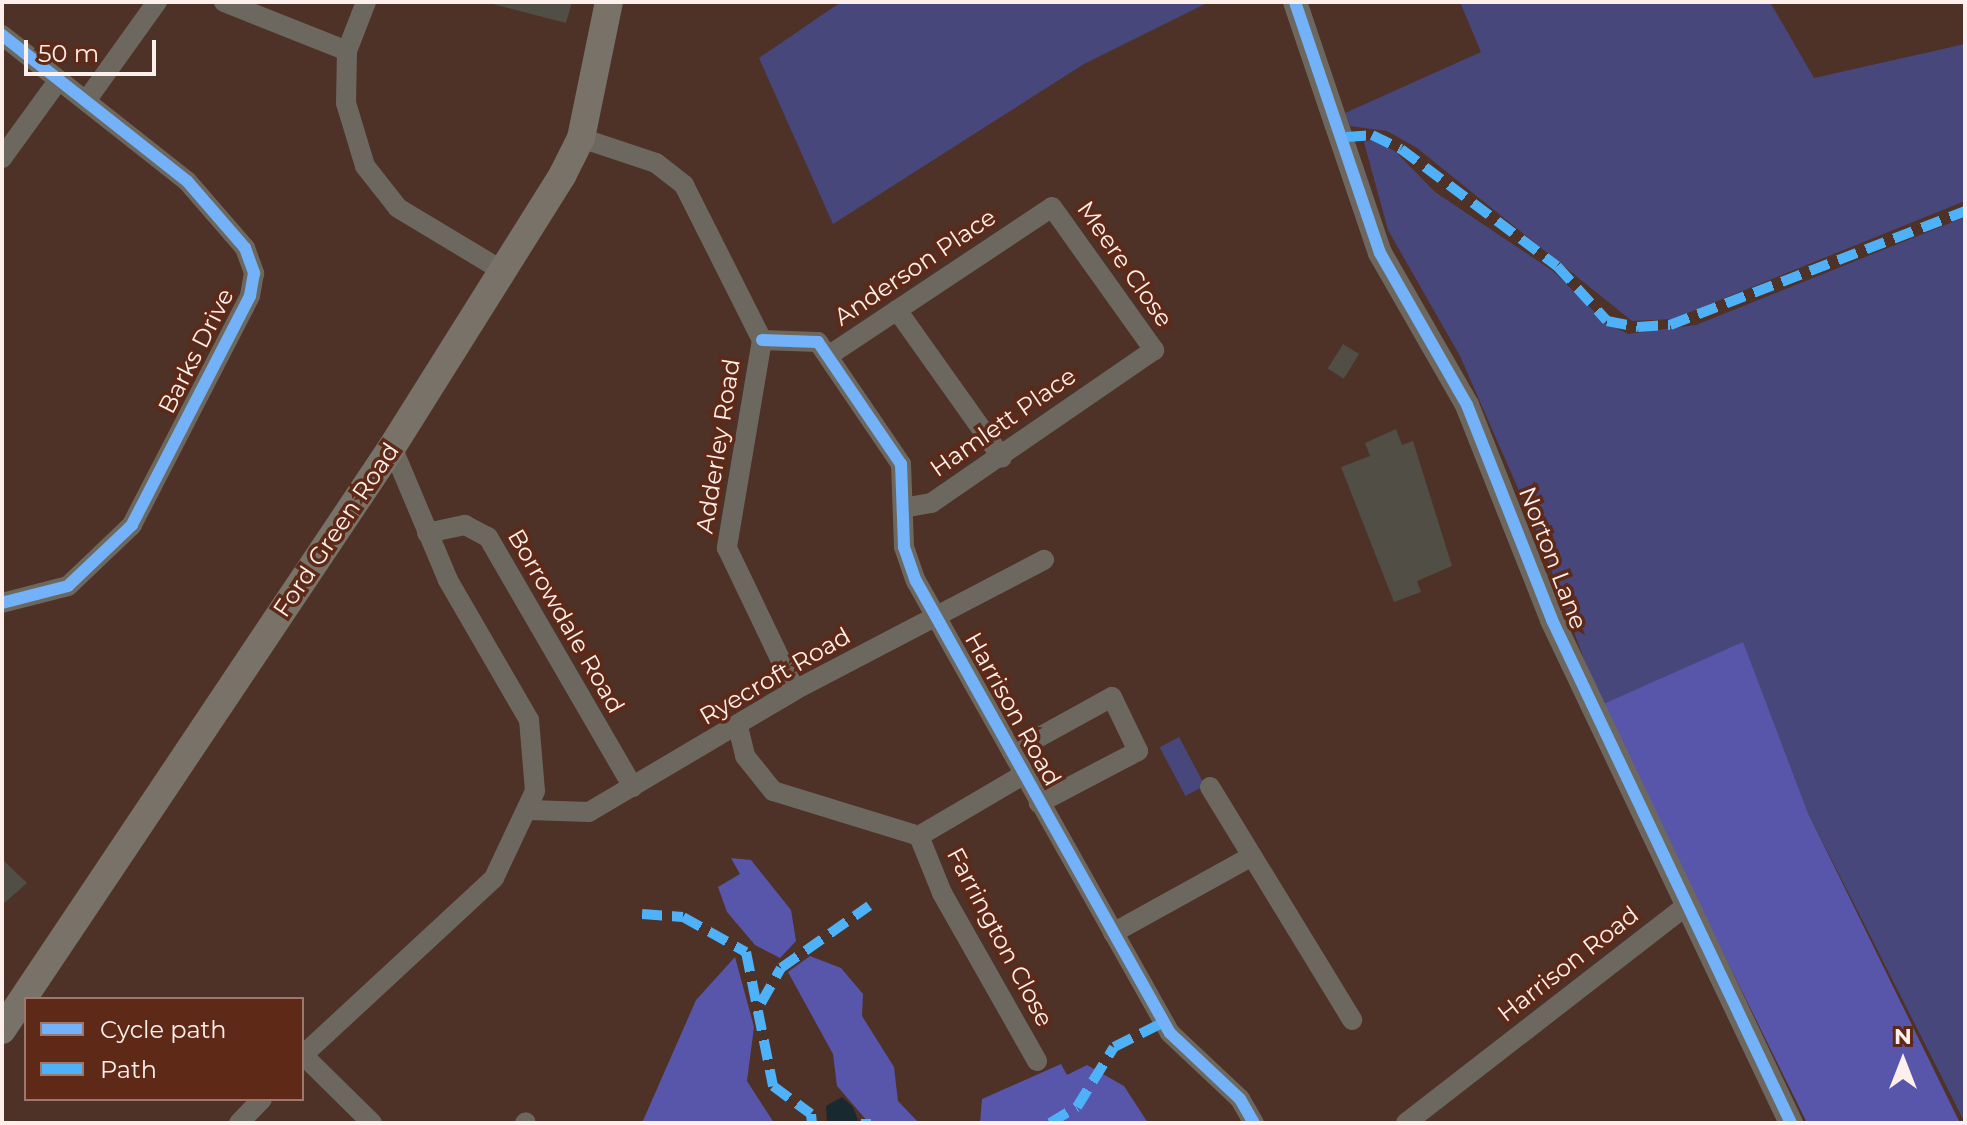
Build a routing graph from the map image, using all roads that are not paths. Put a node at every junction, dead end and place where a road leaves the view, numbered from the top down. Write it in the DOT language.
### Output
graph roads {
  1 [pos="157,2"];
  2 [pos="224,2"];
  3 [pos="366,2"];
  4 [pos="609,2"];
  5 [pos="1295,2"];
  6 [pos="2,35"];
  7 [pos="347,51"];
  8 [pos="58,81"];
  9 [pos="86,101"];
  10 [pos="581,138"];
  11 [pos="2,158"];
  12 [pos="1028,223"];
  13 [pos="503,271"];
  14 [pos="897,310"];
  15 [pos="762,340"];
  16 [pos="831,354"];
  17 [pos="1128,367"];
  18 [pos="392,447"];
  19 [pos="1002,458"];
  20 [pos="903,508"];
  21 [pos="427,533"];
  22 [pos="1044,560"];
  23 [pos="2,603"];
  24 [pos="936,617"];
  25 [pos="795,690"];
  26 [pos="738,727"];
  27 [pos="1012,752"];
  28 [pos="1023,775"];
  29 [pos="633,787"];
  30 [pos="1210,787"];
  31 [pos="1039,803"];
  32 [pos="529,810"];
  33 [pos="919,836"];
  34 [pos="1250,857"];
  35 [pos="1686,906"];
  36 [pos="1113,933"];
  37 [pos="24,997"];
  38 [pos="24,997"];
  39 [pos="1352,1020"];
  40 [pos="2,1030"];
  41 [pos="304,1054"];
  42 [pos="304,1058"];
  43 [pos="1037,1061"];
  44 [pos="260,1101"];
  45 [pos="239,1123"];
  46 [pos="372,1123"];
  47 [pos="1254,1123"];
  48 [pos="1406,1123"];
  49 [pos="1791,1123"];
  1 -- 9 [label="street"];
  2 -- 7 [label="street"];
  3 -- 7 [label="street"];
  4 -- 10 [label="main road, Ford Green Road"];
  5 -- 35 [label="street, Norton Lane"];
  6 -- 8 [label="street, Barks Drive"];
  7 -- 13 [label="street"];
  8 -- 9 [label="street, Barks Drive"];
  8 -- 11 [label="street"];
  9 -- 23 [label="street, Barks Drive"];
  10 -- 13 [label="main road, Ford Green Road"];
  10 -- 15 [label="street, Adderley Road"];
  12 -- 14 [label="street, Anderson Place"];
  12 -- 17 [label="street, Meere Close"];
  13 -- 18 [label="main road, Ford Green Road"];
  14 -- 16 [label="street, Anderson Place"];
  14 -- 19 [label="street"];
  15 -- 16 [label="street"];
  15 -- 25 [label="street, Adderley Road"];
  16 -- 20 [label="street, Harrison Road"];
  17 -- 19 [label="street, Hamlett Place"];
  18 -- 21 [label="street"];
  18 -- 38 [label="main road, Ford Green Road"];
  19 -- 20 [label="street, Hamlett Place"];
  20 -- 24 [label="street, Harrison Road"];
  21 -- 29 [label="street, Borrowdale Road"];
  21 -- 32 [label="street"];
  22 -- 24 [label="street, Ryecroft Road"];
  24 -- 25 [label="street, Ryecroft Road"];
  24 -- 27 [label="street, Harrison Road"];
  25 -- 26 [label="street, Ryecroft Road"];
  26 -- 29 [label="street, Ryecroft Road"];
  26 -- 33 [label="street"];
  27 -- 28 [label="street, Harrison Road"];
  27 -- 31 [label="street"];
  28 -- 31 [label="street, Harrison Road"];
  28 -- 33 [label="street"];
  29 -- 32 [label="street, Ryecroft Road"];
  30 -- 34 [label="street"];
  31 -- 36 [label="street, Harrison Road"];
  32 -- 41 [label="street"];
  33 -- 43 [label="street, Farrington Close"];
  34 -- 36 [label="street"];
  34 -- 39 [label="street"];
  35 -- 48 [label="street, Harrison Road"];
  35 -- 49 [label="street, Norton Lane"];
  36 -- 47 [label="street, Harrison Road"];
  37 -- 40 [label="main road, Ford Green Road"];
  42 -- 46 [label="street"];
  44 -- 45 [label="street"];
}
